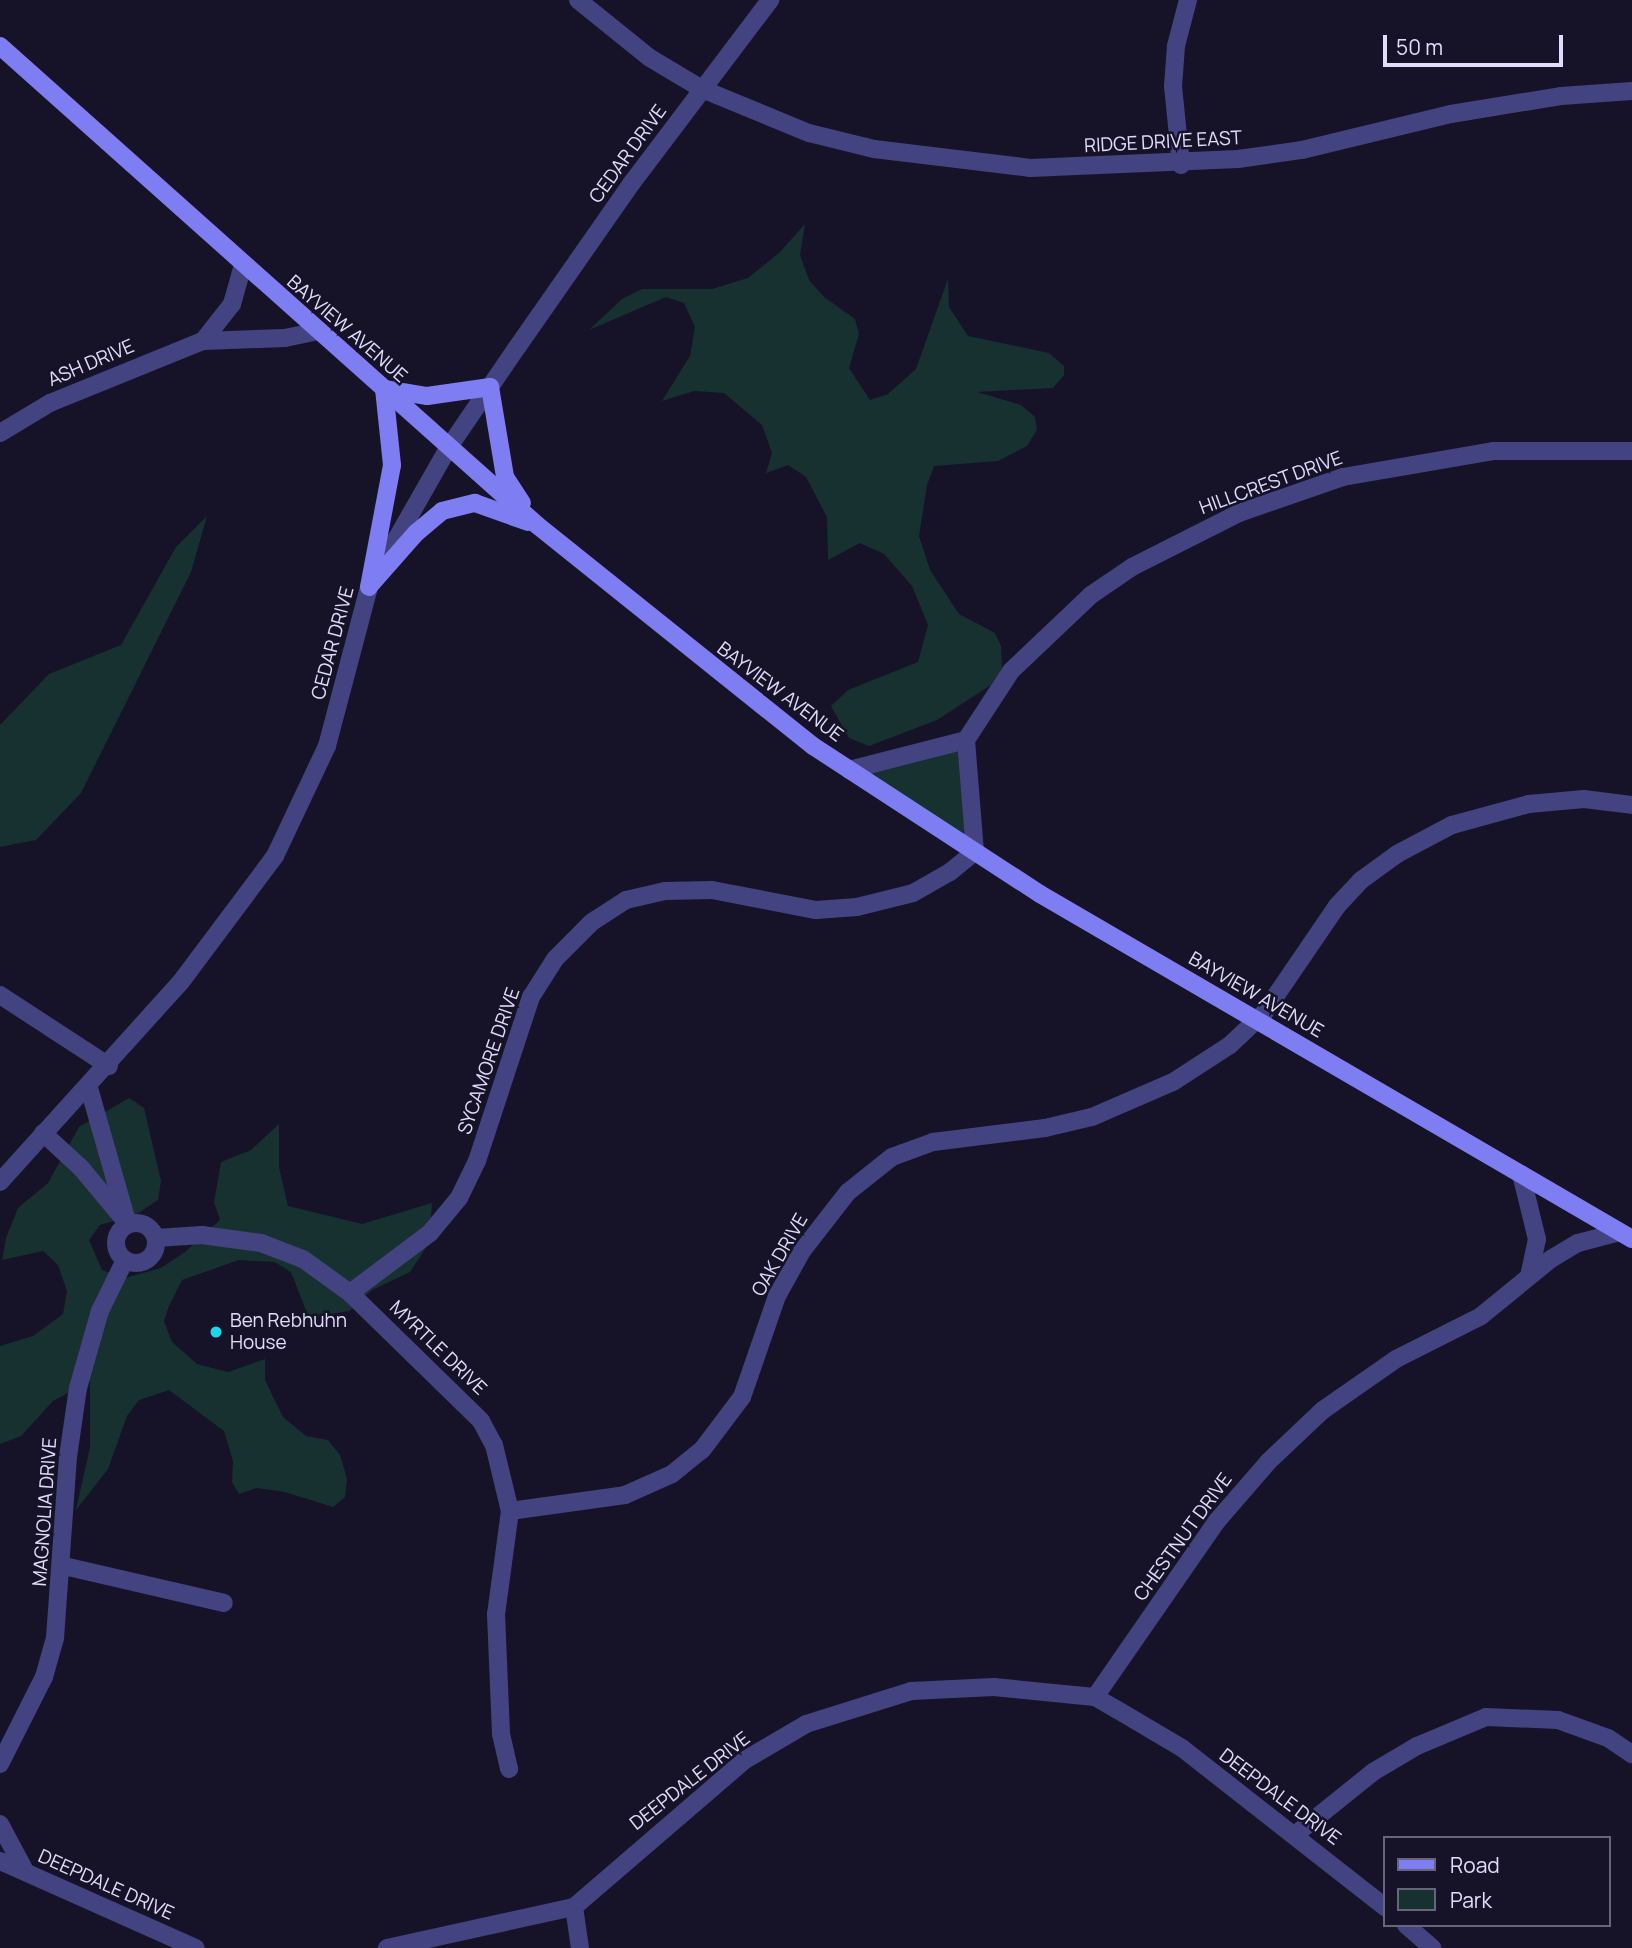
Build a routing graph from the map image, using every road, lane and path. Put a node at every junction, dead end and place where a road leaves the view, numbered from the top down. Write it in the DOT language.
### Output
graph roads {
  1 [pos="578,0"];
  2 [pos="770,0"];
  3 [pos="1188,0"];
  4 [pos="0,46"];
  5 [pos="702,89"];
  6 [pos="1632,91"];
  7 [pos="1181,165"];
  8 [pos="243,265"];
  9 [pos="318,331"];
  10 [pos="203,341"];
  11 [pos="490,387"];
  12 [pos="384,389"];
  13 [pos="0,433"];
  14 [pos="449,447"];
  15 [pos="1632,451"];
  16 [pos="537,525"];
  17 [pos="369,587"];
  18 [pos="966,740"];
  19 [pos="849,769"];
  20 [pos="1632,805"];
  21 [pos="975,852"];
  22 [pos="0,995"];
  23 [pos="1256,1019"];
  24 [pos="109,1066"];
  25 [pos="89,1088"];
  26 [pos="43,1133"];
  27 [pos="1521,1174"];
  28 [pos="0,1182"];
  29 [pos="128,1225"];
  30 [pos="1626,1236"];
  31 [pos="156,1238"];
  32 [pos="125,1260"];
  33 [pos="1529,1276"];
  34 [pos="350,1293"];
  35 [pos="510,1510"];
  36 [pos="64,1566"];
  37 [pos="224,1603"];
  38 [pos="1095,1698"];
  39 [pos="1632,1754"];
  40 [pos="0,1764"];
  41 [pos="509,1769"];
  42 [pos="0,1824"];
  43 [pos="1296,1834"];
  44 [pos="2,1863"];
  45 [pos="25,1871"];
  46 [pos="1384,1906"];
  47 [pos="574,1907"];
  48 [pos="1408,1927"];
  49 [pos="195,1948"];
  50 [pos="387,1948"];
  51 [pos="580,1948"];
  52 [pos="1432,1948"];
  1 -- 5 [label="street, RIDGE DRIVE EAST"];
  2 -- 5 [label="street, CEDAR DRIVE"];
  3 -- 7 [label="street"];
  4 -- 8 [label="main road, BAYVIEW AVENUE"];
  5 -- 7 [label="street, RIDGE DRIVE EAST"];
  5 -- 11 [label="street, CEDAR DRIVE"];
  6 -- 7 [label="street, RIDGE DRIVE EAST"];
  8 -- 9 [label="main road, BAYVIEW AVENUE"];
  8 -- 10 [label="street, ASH DRIVE"];
  9 -- 10 [label="street, ASH DRIVE"];
  9 -- 12 [label="main road, BAYVIEW AVENUE"];
  10 -- 13 [label="street, ASH DRIVE"];
  11 -- 12 [label="main road"];
  11 -- 14 [label="street, CEDAR DRIVE"];
  11 -- 16 [label="main road"];
  12 -- 14 [label="main road, BAYVIEW AVENUE"];
  12 -- 17 [label="main road"];
  14 -- 16 [label="main road, BAYVIEW AVENUE"];
  14 -- 17 [label="street, CEDAR DRIVE"];
  15 -- 18 [label="street, HILLCREST DRIVE"];
  16 -- 17 [label="main road"];
  16 -- 19 [label="main road, BAYVIEW AVENUE"];
  17 -- 24 [label="street, CEDAR DRIVE"];
  18 -- 19 [label="street"];
  18 -- 21 [label="street"];
  19 -- 21 [label="main road, BAYVIEW AVENUE"];
  20 -- 23 [label="street, OAK DRIVE"];
  21 -- 23 [label="main road, BAYVIEW AVENUE"];
  21 -- 34 [label="street, SYCAMORE DRIVE"];
  22 -- 24 [label="street"];
  23 -- 27 [label="main road, BAYVIEW AVENUE"];
  23 -- 35 [label="street, OAK DRIVE"];
  24 -- 25 [label="street, CEDAR DRIVE"];
  25 -- 26 [label="street, CEDAR DRIVE"];
  25 -- 29 [label="street"];
  26 -- 28 [label="street, CEDAR DRIVE"];
  26 -- 29 [label="street, MYRTLE DRIVE"];
  27 -- 30 [label="main road, BAYVIEW AVENUE"];
  27 -- 33 [label="street"];
  29 -- 31 [label="street, MYRTLE DRIVE"];
  29 -- 32 [label="street"];
  30 -- 33 [label="street, CHESTNUT DRIVE"];
  31 -- 32 [label="street"];
  31 -- 34 [label="street, MYRTLE DRIVE"];
  32 -- 36 [label="street, MAGNOLIA DRIVE"];
  33 -- 38 [label="street, CHESTNUT DRIVE"];
  34 -- 35 [label="street, MYRTLE DRIVE"];
  35 -- 41 [label="street, MYRTLE DRIVE"];
  36 -- 37 [label="street"];
  36 -- 40 [label="street, MAGNOLIA DRIVE"];
  38 -- 43 [label="street, DEEPDALE DRIVE"];
  38 -- 47 [label="street, DEEPDALE DRIVE"];
  39 -- 43 [label="street"];
  42 -- 45 [label="street"];
  43 -- 46 [label="street, DEEPDALE DRIVE"];
  44 -- 45 [label="street, DEEPDALE DRIVE"];
  45 -- 49 [label="street, DEEPDALE DRIVE"];
  47 -- 50 [label="street, DEEPDALE DRIVE"];
  47 -- 51 [label="street"];
  48 -- 52 [label="street"];
}
